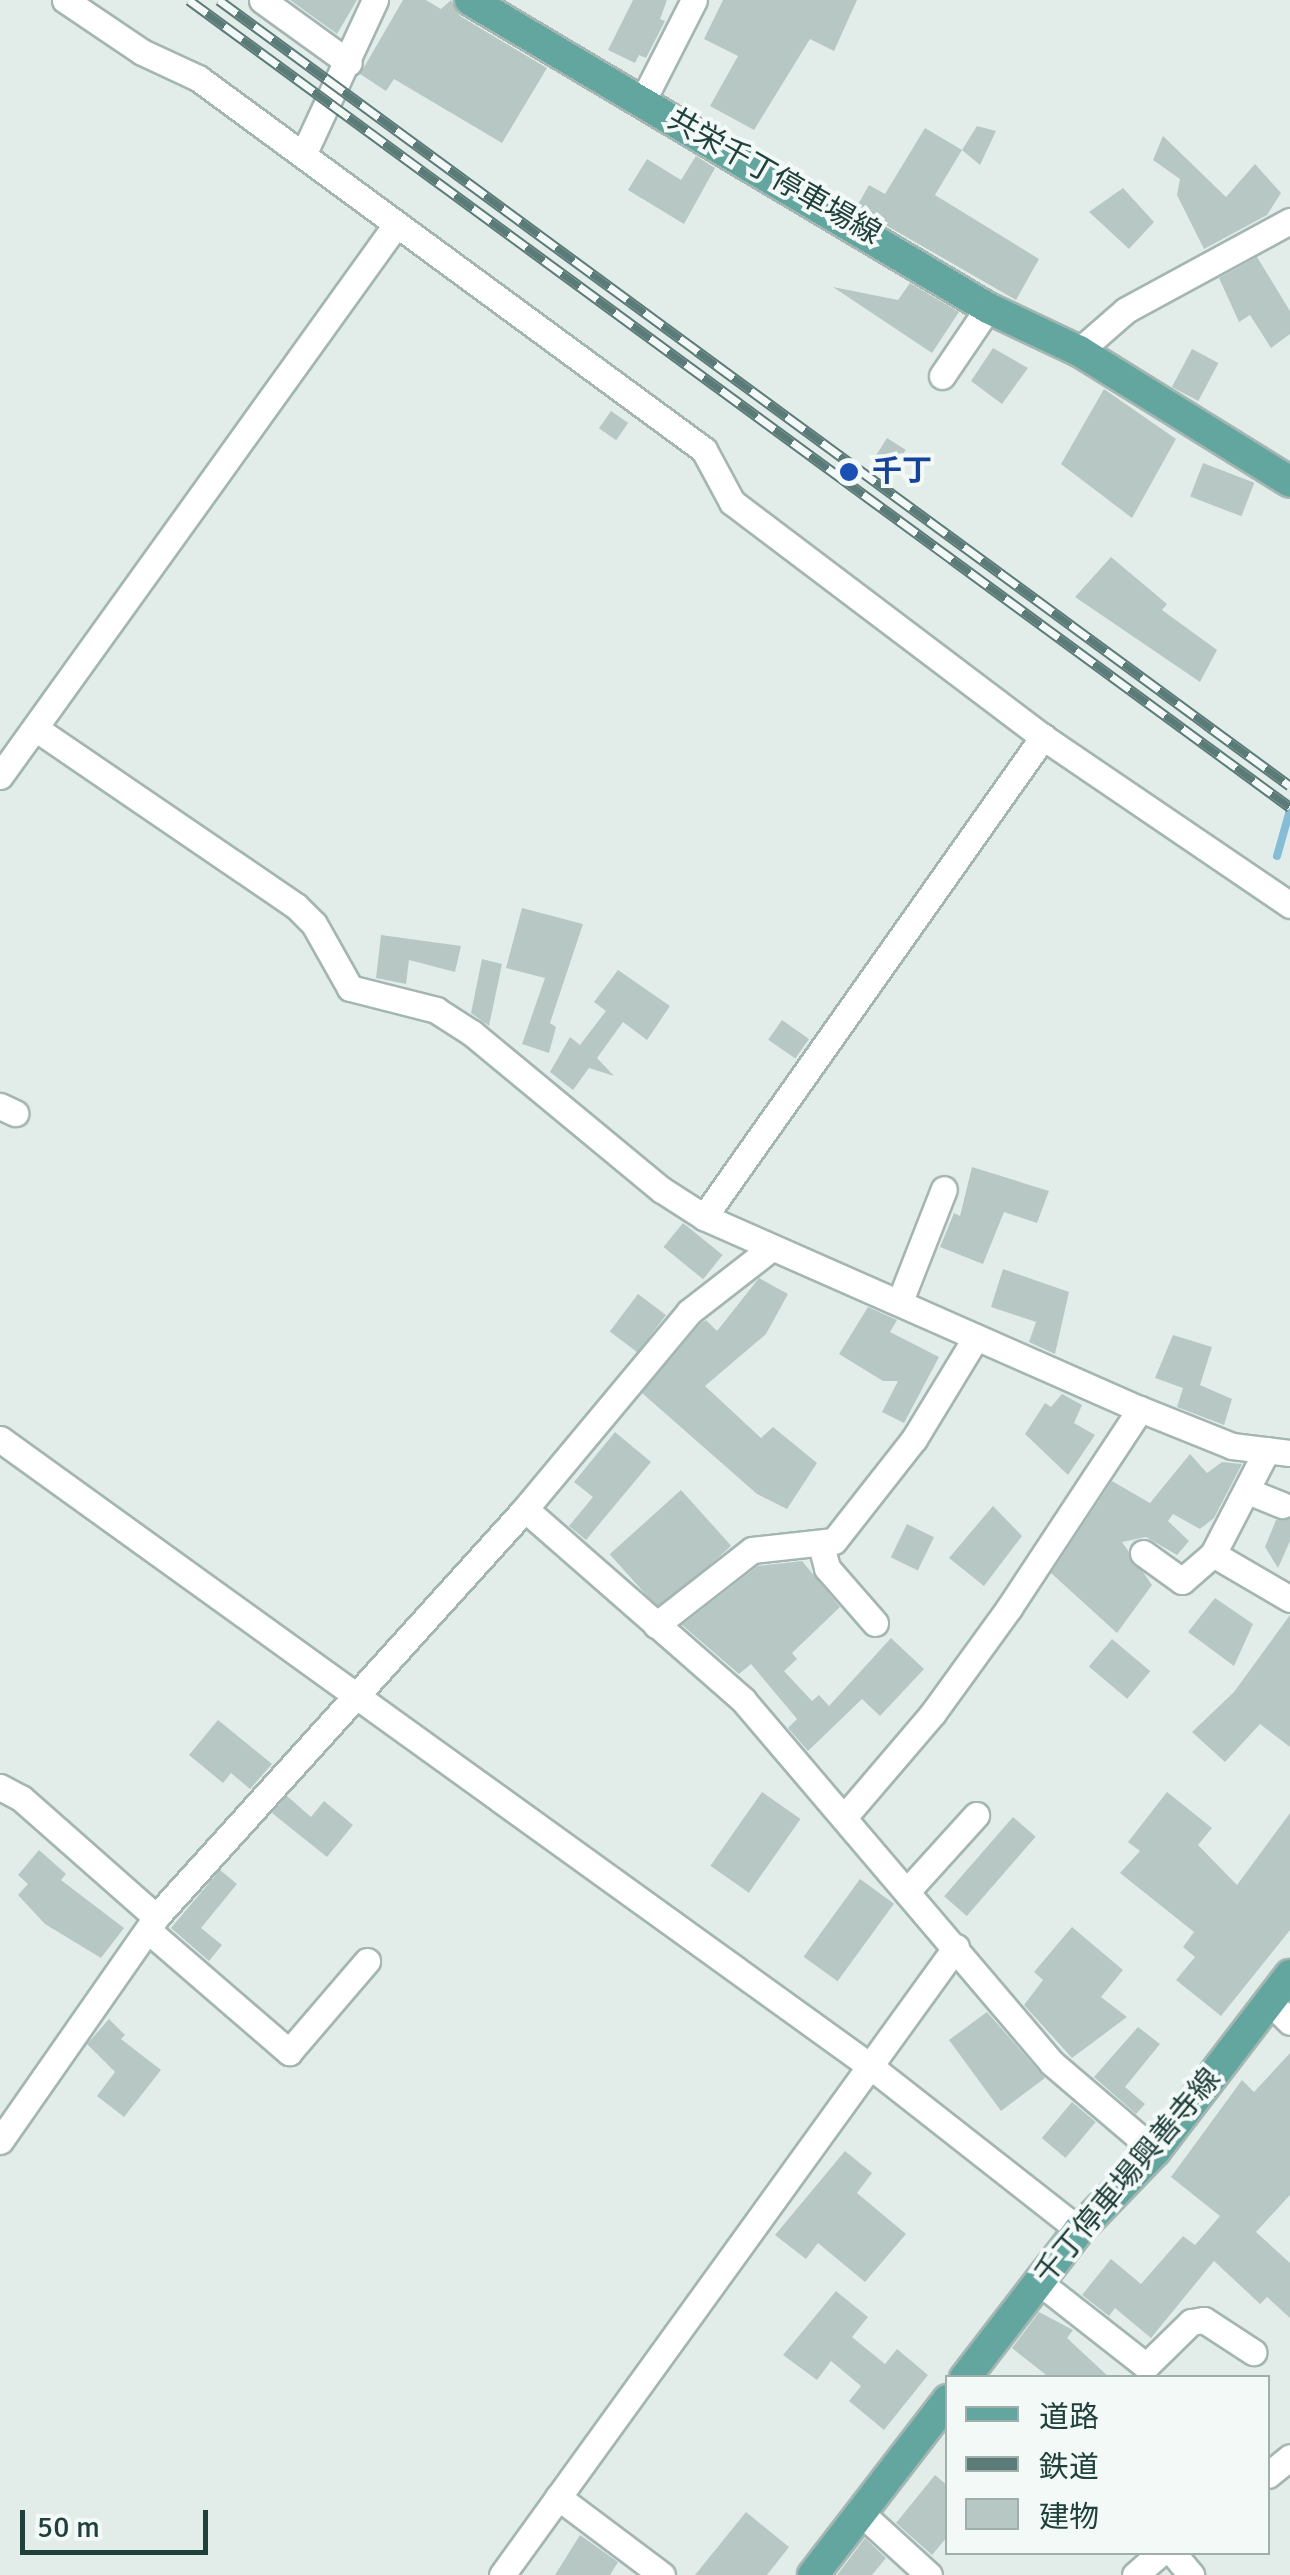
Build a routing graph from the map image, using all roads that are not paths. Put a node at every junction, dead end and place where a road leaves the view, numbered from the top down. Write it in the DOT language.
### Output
graph roads {
  1 [pos="65,0"];
  2 [pos="262,0"];
  3 [pos="375,0"];
  4 [pos="470,0"];
  5 [pos="694,0"];
  6 [pos="348,63"];
  7 [pos="644,100"];
  8 [pos="303,155"];
  9 [pos="1290,221"];
  10 [pos="395,226"];
  11 [pos="988,308"];
  12 [pos="1079,351"];
  13 [pos="942,376"];
  14 [pos="1290,482"];
  15 [pos="36,728"];
  16 [pos="1043,737"];
  17 [pos="0,776"];
  18 [pos="1290,905"];
  19 [pos="944,1189"];
  20 [pos="704,1216"];
  21 [pos="770,1248"];
  22 [pos="900,1302"];
  23 [pos="976,1337"];
  24 [pos="1140,1409"];
  25 [pos="0,1439"];
  26 [pos="1278,1451"];
  27 [pos="1250,1492"];
  28 [pos="1282,1505"];
  29 [pos="526,1508"];
  30 [pos="821,1545"];
  31 [pos="1143,1553"];
  32 [pos="1213,1554"];
  33 [pos="1290,1599"];
  34 [pos="875,1623"];
  35 [pos="656,1624"];
  36 [pos="356,1700"];
  37 [pos="0,1787"];
  38 [pos="846,1815"];
  39 [pos="976,1815"];
  40 [pos="909,1889"];
  41 [pos="153,1924"];
  42 [pos="956,1947"];
  43 [pos="367,1961"];
  44 [pos="1290,1975"];
  45 [pos="1280,2012"];
  46 [pos="870,2066"];
  47 [pos="0,2141"];
  48 [pos="1155,2151"];
  49 [pos="1079,2230"];
  50 [pos="1039,2282"];
  51 [pos="1252,2352"];
  52 [pos="967,2375"];
  53 [pos="945,2404"];
  54 [pos="1290,2457"];
  55 [pos="1270,2473"];
  56 [pos="558,2497"];
  57 [pos="861,2512"];
  58 [pos="1157,2555"];
  59 [pos="1174,2555"];
  60 [pos="502,2575"];
  61 [pos="662,2575"];
  62 [pos="812,2575"];
  63 [pos="929,2575"];
  64 [pos="1135,2575"];
  65 [pos="1191,2575"];
  1 -- 8 [label="street"];
  2 -- 6 [label="street"];
  3 -- 6 [label="street"];
  4 -- 7 [label="main road, 共栄千丁停車場線"];
  5 -- 7 [label="street"];
  6 -- 8 [label="street"];
  7 -- 11 [label="main road, 共栄千丁停車場線"];
  8 -- 10 [label="street"];
  9 -- 12 [label="street"];
  10 -- 15 [label="street"];
  10 -- 16 [label="street"];
  11 -- 12 [label="main road, 共栄千丁停車場線"];
  11 -- 13 [label="street"];
  12 -- 14 [label="main road"];
  15 -- 17 [label="street"];
  15 -- 20 [label="street"];
  16 -- 18 [label="street"];
  16 -- 20 [label="street"];
  19 -- 22 [label="street"];
  20 -- 21 [label="street"];
  21 -- 22 [label="street"];
  21 -- 29 [label="street"];
  22 -- 23 [label="street"];
  23 -- 24 [label="street"];
  23 -- 30 [label="street"];
  24 -- 26 [label="street"];
  24 -- 38 [label="street"];
  25 -- 36 [label="street"];
  26 -- 27 [label="street"];
  27 -- 28 [label="street"];
  27 -- 32 [label="street"];
  29 -- 35 [label="street"];
  29 -- 36 [label="street"];
  30 -- 34 [label="street"];
  30 -- 35 [label="street"];
  31 -- 32 [label="street"];
  32 -- 33 [label="street"];
  35 -- 38 [label="street"];
  36 -- 41 [label="street"];
  36 -- 46 [label="street"];
  37 -- 41 [label="street"];
  38 -- 40 [label="street"];
  39 -- 40 [label="street"];
  40 -- 42 [label="street"];
  41 -- 43 [label="street"];
  41 -- 47 [label="street"];
  42 -- 46 [label="street"];
  42 -- 48 [label="street"];
  44 -- 45 [label="main road, 千丁停車場興善寺線"];
  45 -- 48 [label="main road, 千丁停車場興善寺線"];
  46 -- 49 [label="street"];
  46 -- 56 [label="street"];
  48 -- 49 [label="main road, 千丁停車場興善寺線"];
  49 -- 50 [label="main road, 千丁停車場興善寺線"];
  50 -- 51 [label="street"];
  50 -- 52 [label="main road, 千丁停車場興善寺線"];
  53 -- 57 [label="main road"];
  54 -- 55 [label="street"];
  56 -- 60 [label="street"];
  56 -- 61 [label="street"];
  57 -- 62 [label="main road"];
  57 -- 63 [label="street"];
  58 -- 64 [label="street"];
  59 -- 65 [label="street"];
}
